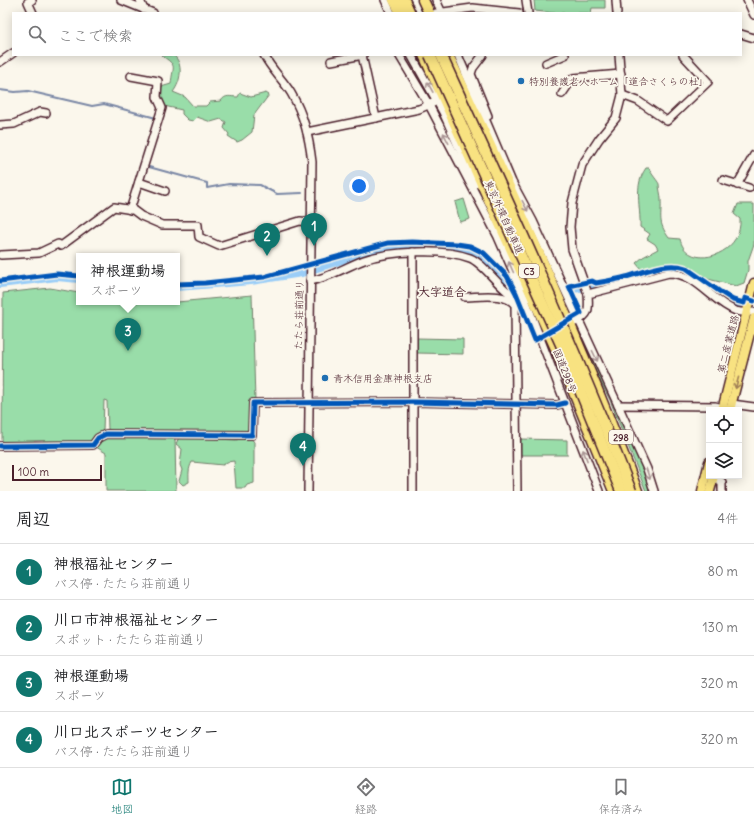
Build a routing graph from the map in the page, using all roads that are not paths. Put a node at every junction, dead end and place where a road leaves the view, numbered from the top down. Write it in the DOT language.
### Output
graph roads {
  1 [pos="121,0"];
  2 [pos="140,0"];
  3 [pos="385,0"];
  4 [pos="404,0"];
  5 [pos="416,0"];
  6 [pos="526,0"];
  7 [pos="616,0"];
  8 [pos="747,0"];
  9 [pos="30,1"];
  10 [pos="429,3"];
  11 [pos="398,8"];
  12 [pos="144,10"];
  13 [pos="33,12"];
  14 [pos="150,12"];
  15 [pos="410,12"];
  16 [pos="422,12"];
  17 [pos="437,12"];
  18 [pos="445,12"];
  19 [pos="510,12"];
  20 [pos="528,12"];
  21 [pos="617,12"];
  22 [pos="754,15"];
  23 [pos="742,34"];
  24 [pos="754,38"];
  25 [pos="12,55"];
  26 [pos="265,56"];
  27 [pos="357,56"];
  28 [pos="362,56"];
  29 [pos="400,56"];
  30 [pos="412,56"];
  31 [pos="424,56"];
  32 [pos="430,56"];
  33 [pos="441,56"];
  34 [pos="449,56"];
  35 [pos="458,56"];
  36 [pos="481,56"];
  37 [pos="563,56"];
  38 [pos="619,56"];
  39 [pos="684,56"];
  40 [pos="331,61"];
  41 [pos="0,62"];
  42 [pos="546,63"];
  43 [pos="621,74"];
  44 [pos="131,76"];
  45 [pos="562,94"];
  46 [pos="622,95"];
  47 [pos="431,104"];
  48 [pos="46,112"];
  49 [pos="376,118"];
  50 [pos="0,125"];
  51 [pos="307,132"];
  52 [pos="754,155"];
  53 [pos="723,180"];
  54 [pos="139,182"];
  55 [pos="512,182"];
  56 [pos="737,184"];
  57 [pos="749,188"];
  58 [pos="165,191"];
  59 [pos="130,210"];
  60 [pos="311,222"];
  61 [pos="498,237"];
  62 [pos="414,252"];
  63 [pos="0,255"];
  64 [pos="310,279"];
  65 [pos="754,283"];
  66 [pos="588,294"];
  67 [pos="465,297"];
  68 [pos="525,299"];
  69 [pos="750,312"];
  70 [pos="754,318"];
  71 [pos="574,322"];
  72 [pos="596,384"];
  73 [pos="575,394"];
  74 [pos="413,402"];
  75 [pos="308,403"];
  76 [pos="566,403"];
  77 [pos="516,404"];
  78 [pos="618,405"];
  79 [pos="721,407"];
  80 [pos="727,407"];
  81 [pos="727,407"];
  82 [pos="742,407"];
  83 [pos="754,407"];
  84 [pos="0,446"];
  85 [pos="706,474"];
  86 [pos="713,479"];
  87 [pos="718,479"];
  88 [pos="308,491"];
  89 [pos="413,491"];
  90 [pos="517,491"];
  91 [pos="599,491"];
  92 [pos="610,491"];
  93 [pos="614,491"];
  94 [pos="621,491"];
  95 [pos="631,491"];
  96 [pos="637,491"];
  97 [pos="643,491"];
  98 [pos="654,491"];
  99 [pos="702,491"];
  100 [pos="710,491"];
  101 [pos="722,491"];
  1 -- 12 [label="street"];
  2 -- 12 [label="street"];
  3 -- 11 [label="street"];
  4 -- 15 [label="highway"];
  5 -- 16 [label="highway"];
  6 -- 20 [label="street"];
  7 -- 21 [label="street"];
  8 -- 22 [label="street"];
  9 -- 13 [label="street"];
  10 -- 17 [label="highway"];
  12 -- 14 [label="street"];
  18 -- 19 [label="street"];
  23 -- 24 [label="street"];
  25 -- 41 [label="street"];
  26 -- 51 [label="street, たたら荘前通り"];
  27 -- 40 [label="street"];
  28 -- 49 [label="street"];
  29 -- 47 [label="street"];
  61 -- 30 [label="street, one-way"];
  31 -- 73 [label="highway, 国道298号 / 298"];
  32 -- 94 [label="highway, 東京外環自動車道 / C3, bridge"];
  33 -- 95 [label="highway, 東京外環自動車道 / C3, bridge"];
  34 -- 72 [label="highway, 298"];
  35 -- 55 [label="street"];
  36 -- 55 [label="street"];
  37 -- 42 [label="street"];
  38 -- 43 [label="street"];
  39 -- 46 [label="street"];
  43 -- 45 [label="street"];
  43 -- 46 [label="street"];
  44 -- 54 [label="street"];
  46 -- 66 [label="street"];
  47 -- 49 [label="street"];
  61 -- 47 [label="street, one-way"];
  48 -- 50 [label="street"];
  49 -- 51 [label="street"];
  51 -- 60 [label="street, たたら荘前通り"];
  52 -- 56 [label="street"];
  53 -- 56 [label="street"];
  54 -- 58 [label="street"];
  54 -- 59 [label="street"];
  55 -- 71 [label="street, one-way"];
  56 -- 57 [label="street"];
  59 -- 60 [label="street"];
  59 -- 63 [label="street"];
  60 -- 64 [label="street, たたら荘前通り"];
  68 -- 61 [label="street, one-way"];
  62 -- 64 [label="street"];
  62 -- 68 [label="street"];
  62 -- 74 [label="street"];
  64 -- 75 [label="street, たたら荘前通り"];
  65 -- 69 [label="main road, 第二産業道路"];
  66 -- 69 [label="street"];
  66 -- 71 [label="street"];
  67 -- 77 [label="street"];
  68 -- 76 [label="street"];
  69 -- 80 [label="main road, 第二産業道路"];
  70 -- 81 [label="main road, 第二産業道路, one-way"];
  71 -- 78 [label="street, one-way"];
  72 -- 96 [label="highway, 298"];
  72 -- 97 [label="highway, 298"];
  73 -- 92 [label="highway, 298"];
  73 -- 93 [label="highway, 国道298号 / 298"];
  74 -- 75 [label="street"];
  74 -- 77 [label="street"];
  74 -- 89 [label="street"];
  75 -- 84 [label="street"];
  75 -- 88 [label="street, たたら荘前通り"];
  76 -- 77 [label="street"];
  91 -- 76 [label="street, one-way"];
  77 -- 90 [label="street"];
  78 -- 79 [label="street"];
  78 -- 98 [label="street, one-way"];
  82 -- 83 [label="street"];
  85 -- 99 [label="main road"];
  86 -- 100 [label="main road"];
  87 -- 101 [label="street"];
}
